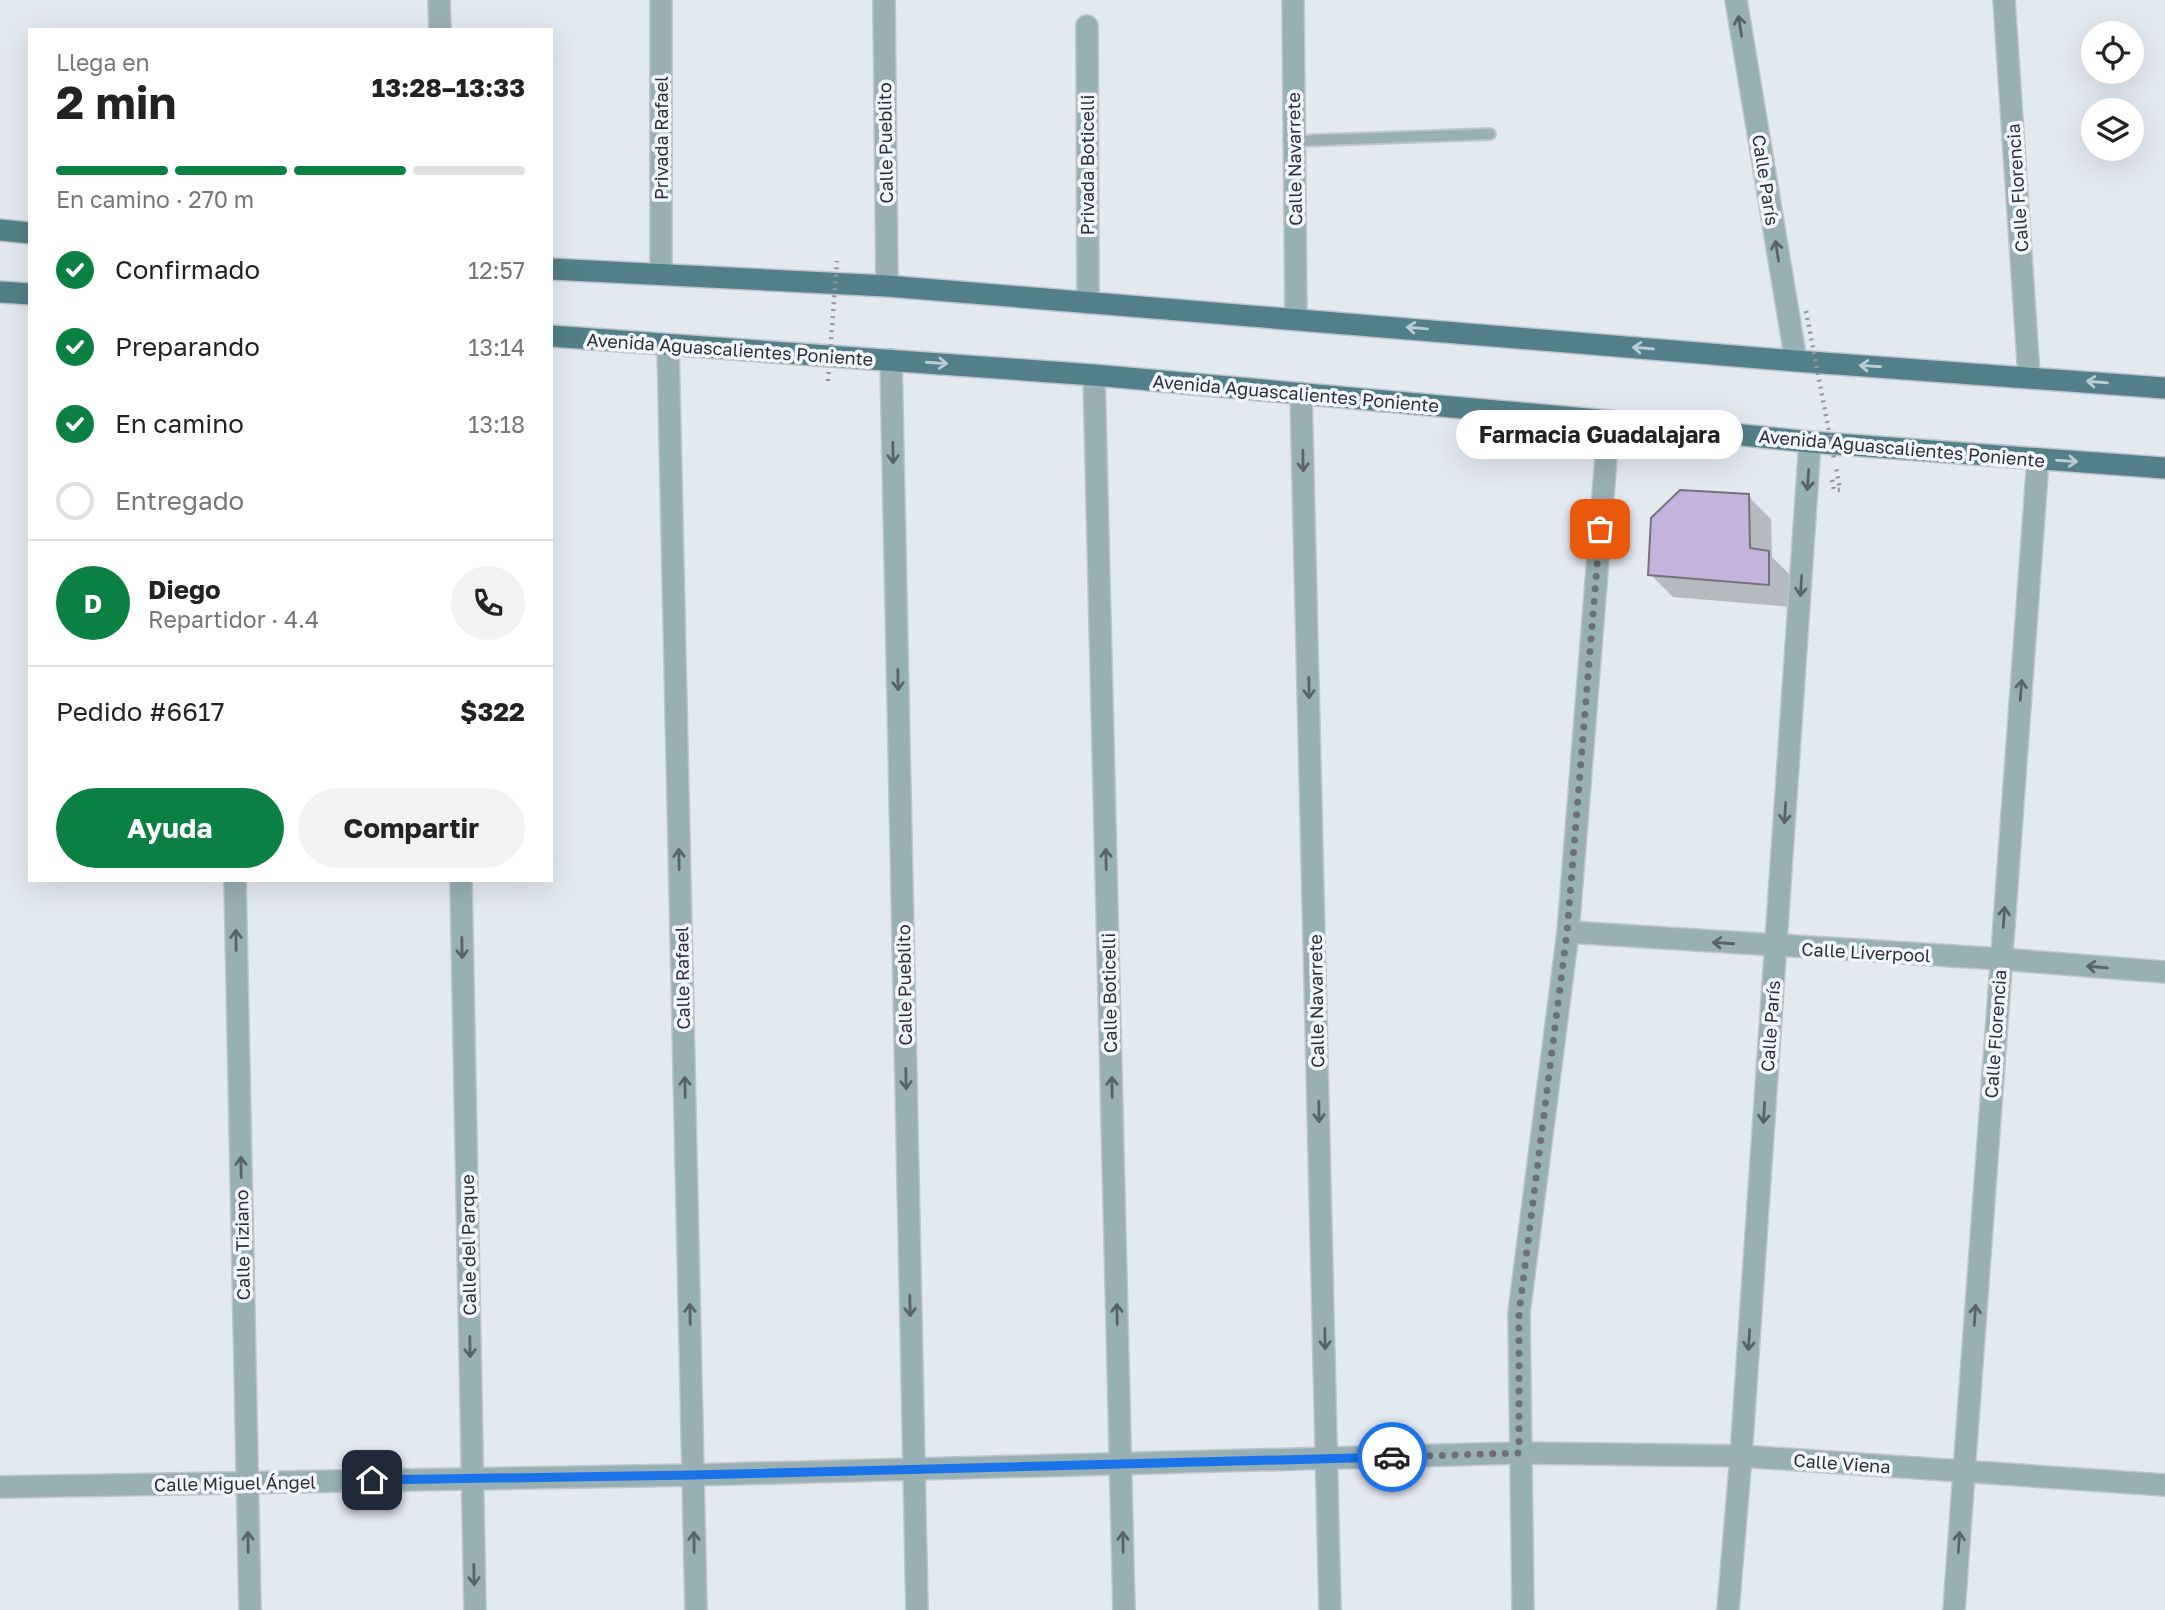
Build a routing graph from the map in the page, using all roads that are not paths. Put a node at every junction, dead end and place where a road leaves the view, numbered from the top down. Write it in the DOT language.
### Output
graph roads {
  1 [pos="439,0"];
  2 [pos="884,0"];
  3 [pos="1293,0"];
  4 [pos="1736,0"];
  5 [pos="2004,0"];
  6 [pos="661,2"];
  7 [pos="1087,26"];
  8 [pos="440,28"];
  9 [pos="1490,134"];
  10 [pos="1294,141"];
  11 [pos="0,230"];
  12 [pos="28,233"];
  13 [pos="553,269"];
  14 [pos="661,273"];
  15 [pos="887,286"];
  16 [pos="0,292"];
  17 [pos="28,294"];
  18 [pos="1088,303"];
  19 [pos="1296,318"];
  20 [pos="553,336"];
  21 [pos="668,345"];
  22 [pos="891,360"];
  23 [pos="1796,360"];
  24 [pos="1094,375"];
  25 [pos="2029,376"];
  26 [pos="2165,388"];
  27 [pos="1301,393"];
  28 [pos="1609,421"];
  29 [pos="1810,442"];
  30 [pos="2038,459"];
  31 [pos="2165,468"];
  32 [pos="235,882"];
  33 [pos="461,882"];
  34 [pos="1567,932"];
  35 [pos="1775,947"];
  36 [pos="2001,959"];
  37 [pos="2165,972"];
  38 [pos="1519,1453"];
  39 [pos="1741,1456"];
  40 [pos="1328,1458"];
  41 [pos="1121,1465"];
  42 [pos="913,1469"];
  43 [pos="1964,1470"];
  44 [pos="693,1475"];
  45 [pos="472,1477"];
  46 [pos="247,1483"];
  47 [pos="2165,1485"];
  48 [pos="0,1487"];
  49 [pos="250,1610"];
  50 [pos="475,1610"];
  51 [pos="696,1610"];
  52 [pos="917,1610"];
  53 [pos="1124,1610"];
  54 [pos="1330,1610"];
  55 [pos="1523,1610"];
  56 [pos="1728,1610"];
  57 [pos="1954,1610"];
  1 -- 8 [label="street"];
  2 -- 15 [label="street, Calle Pueblito"];
  3 -- 10 [label="street, Calle Navarrete"];
  23 -- 4 [label="street, Calle París, one-way"];
  5 -- 25 [label="street, Calle Florencia"];
  6 -- 14 [label="street, Privada Rafael"];
  7 -- 18 [label="street, Privada Boticelli"];
  9 -- 10 [label="lane"];
  10 -- 19 [label="street, Calle Navarrete"];
  11 -- 12 [label="main road"];
  13 -- 14 [label="main road"];
  14 -- 15 [label="main road"];
  15 -- 18 [label="main road"];
  16 -- 17 [label="main road"];
  18 -- 19 [label="main road"];
  23 -- 19 [label="main road, one-way"];
  20 -- 21 [label="main road, Avenida Aguascalientes Poniente"];
  21 -- 22 [label="main road, Avenida Aguascalientes Poniente"];
  44 -- 21 [label="street, Calle Rafael, one-way"];
  22 -- 24 [label="main road, Avenida Aguascalientes Poniente, one-way"];
  22 -- 42 [label="street, Calle Pueblito, one-way"];
  25 -- 23 [label="main road, one-way"];
  24 -- 27 [label="main road, Avenida Aguascalientes Poniente"];
  41 -- 24 [label="street, Calle Boticelli, one-way"];
  26 -- 25 [label="main road, one-way"];
  27 -- 28 [label="main road, Avenida Aguascalientes Poniente"];
  27 -- 40 [label="street, Calle Navarrete, one-way"];
  28 -- 29 [label="main road, Avenida Aguascalientes Poniente"];
  28 -- 34 [label="street"];
  29 -- 30 [label="main road, Avenida Aguascalientes Poniente"];
  29 -- 35 [label="street, Calle París, one-way"];
  30 -- 31 [label="main road, Avenida Aguascalientes Poniente, one-way"];
  36 -- 30 [label="street, Calle Florencia, one-way"];
  46 -- 32 [label="street, Calle Tiziano, one-way"];
  33 -- 45 [label="street, Calle del Parque, one-way"];
  35 -- 34 [label="street, Calle Liverpool, one-way"];
  34 -- 38 [label="street"];
  35 -- 36 [label="street, Calle Liverpool"];
  35 -- 39 [label="street, Calle París, one-way"];
  37 -- 36 [label="street, Calle Liverpool, one-way"];
  43 -- 36 [label="street, Calle Florencia, one-way"];
  38 -- 39 [label="street, Calle Viena"];
  38 -- 40 [label="street, Calle Miguel Ángel"];
  38 -- 55 [label="street"];
  39 -- 43 [label="street, Calle Viena"];
  39 -- 56 [label="street, Calle París"];
  40 -- 41 [label="street, Calle Miguel Ángel"];
  40 -- 54 [label="street, Calle Navarrete"];
  41 -- 42 [label="street, Calle Miguel Ángel"];
  53 -- 41 [label="street, Calle Boticelli, one-way"];
  42 -- 44 [label="street, Calle Miguel Ángel"];
  42 -- 52 [label="street, Calle Pueblito"];
  43 -- 47 [label="street, Calle Viena"];
  57 -- 43 [label="street, Calle Florencia, one-way"];
  44 -- 45 [label="street, Calle Miguel Ángel"];
  51 -- 44 [label="street, Calle Rafael, one-way"];
  45 -- 46 [label="street, Calle Miguel Ángel"];
  45 -- 50 [label="street, Calle del Parque, one-way"];
  46 -- 48 [label="street, Calle Miguel Ángel"];
  49 -- 46 [label="street, Calle Tiziano, one-way"];
}
